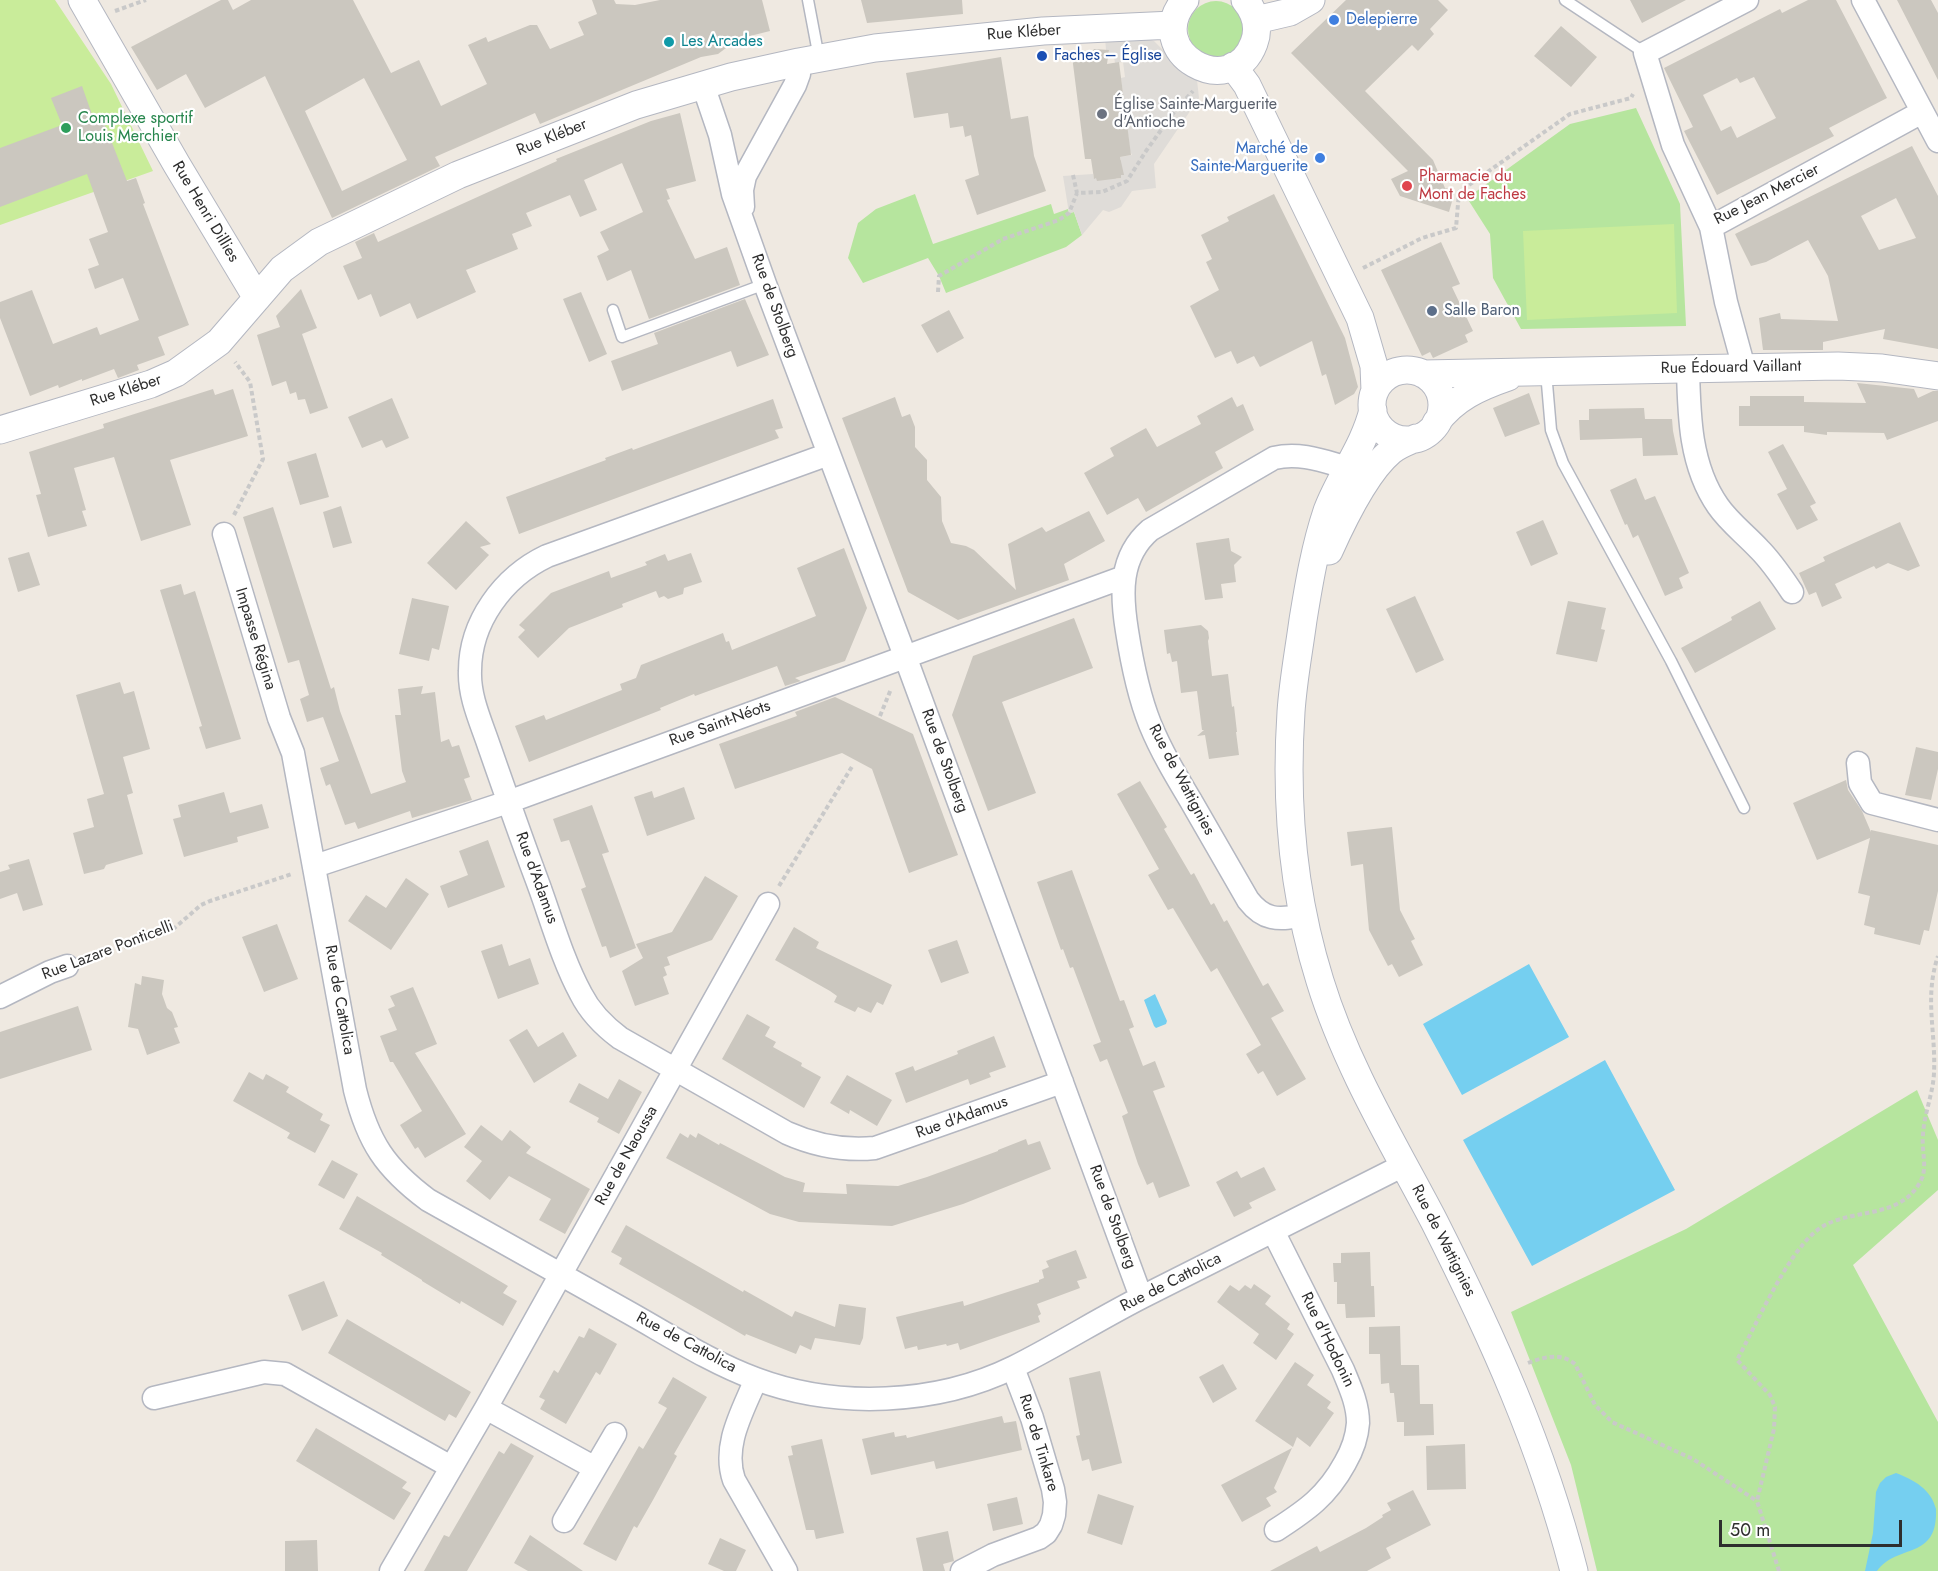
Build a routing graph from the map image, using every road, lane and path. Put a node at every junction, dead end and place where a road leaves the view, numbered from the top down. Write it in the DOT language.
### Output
graph roads {
  1 [pos="82,0"];
  2 [pos="808,0"];
  3 [pos="1185,0"];
  4 [pos="1311,0"];
  5 [pos="1565,0"];
  6 [pos="1747,0"];
  7 [pos="1863,0"];
  8 [pos="1250,10"];
  9 [pos="1173,25"];
  10 [pos="1645,53"];
  11 [pos="809,60"];
  12 [pos="1233,66"];
  13 [pos="703,85"];
  14 [pos="1199,89"];
  15 [pos="1922,112"];
  16 [pos="1938,141"];
  17 [pos="1073,175"];
  18 [pos="1077,193"];
  19 [pos="745,226"];
  20 [pos="1711,227"];
  21 [pos="1342,282"];
  22 [pos="765,284"];
  23 [pos="938,292"];
  24 [pos="258,298"];
  25 [pos="613,310"];
  26 [pos="1360,318"];
  27 [pos="219,342"];
  28 [pos="1744,368"];
  29 [pos="1688,369"];
  30 [pos="1417,372"];
  31 [pos="1535,373"];
  32 [pos="1938,376"];
  33 [pos="1374,401"];
  34 [pos="0,430"];
  35 [pos="1426,431"];
  36 [pos="829,454"];
  37 [pos="1348,468"];
  38 [pos="224,534"];
  39 [pos="1124,577"];
  40 [pos="1792,592"];
  41 [pos="1303,622"];
  42 [pos="905,656"];
  43 [pos="290,743"];
  44 [pos="1858,763"];
  45 [pos="853,765"];
  46 [pos="508,802"];
  47 [pos="1744,808"];
  48 [pos="1938,820"];
  49 [pos="315,866"];
  50 [pos="768,904"];
  51 [pos="1304,916"];
  52 [pos="1938,956"];
  53 [pos="67,966"];
  54 [pos="0,997"];
  55 [pos="675,1070"];
  56 [pos="1062,1082"];
  57 [pos="1404,1165"];
  58 [pos="1273,1231"];
  59 [pos="561,1274"];
  60 [pos="1141,1298"];
  61 [pos="1524,1364"];
  62 [pos="1013,1368"];
  63 [pos="756,1379"];
  64 [pos="154,1398"];
  65 [pos="486,1408"];
  66 [pos="615,1434"];
  67 [pos="452,1467"];
  68 [pos="595,1468"];
  69 [pos="1757,1501"];
  70 [pos="564,1521"];
  71 [pos="1276,1530"];
  72 [pos="391,1571"];
  73 [pos="786,1571"];
  74 [pos="962,1571"];
  75 [pos="1574,1571"];
  76 [pos="1779,1571"];
  1 -- 24 [label="street, Rue Henri Dillies"];
  2 -- 11 [label="lane"];
  3 -- 9 [label="street"];
  4 -- 8 [label="street"];
  5 -- 10 [label="lane"];
  6 -- 10 [label="street"];
  7 -- 15 [label="street"];
  8 -- 12 [label="street"];
  9 -- 11 [label="street, Rue Kléber"];
  9 -- 12 [label="street"];
  10 -- 20 [label="street, Rue Jean Mercier"];
  10 -- 21 [label="path"];
  11 -- 13 [label="street, Rue Kléber"];
  11 -- 19 [label="street, Rue de Stolberg"];
  12 -- 21 [label="street"];
  13 -- 19 [label="street, Rue de Stolberg"];
  13 -- 24 [label="street, Rue Kléber"];
  14 -- 18 [label="path"];
  15 -- 16 [label="street"];
  15 -- 20 [label="street, Rue Jean Mercier"];
  17 -- 18 [label="path"];
  18 -- 23 [label="path"];
  19 -- 22 [label="street, Rue de Stolberg"];
  20 -- 28 [label="street"];
  21 -- 26 [label="street"];
  22 -- 25 [label="lane"];
  22 -- 36 [label="street, Rue de Stolberg"];
  24 -- 27 [label="street, Rue Kléber"];
  26 -- 30 [label="street"];
  26 -- 33 [label="street"];
  27 -- 34 [label="street, Rue Kléber"];
  27 -- 38 [label="path"];
  28 -- 29 [label="street, Rue Édouard Vaillant"];
  28 -- 32 [label="street, Rue Édouard Vaillant"];
  29 -- 31 [label="street, Rue Édouard Vaillant"];
  29 -- 40 [label="street"];
  30 -- 31 [label="street, Rue Édouard Vaillant"];
  30 -- 33 [label="street"];
  30 -- 35 [label="street"];
  31 -- 35 [label="street, Rue Édouard Vaillant"];
  31 -- 47 [label="lane"];
  33 -- 35 [label="street"];
  33 -- 37 [label="street, Rue de Wattignies"];
  35 -- 41 [label="street, Rue de Wattignies"];
  36 -- 42 [label="street, Rue de Stolberg"];
  36 -- 46 [label="street, Rue d'Adamus"];
  37 -- 39 [label="street, Rue de Wattignies"];
  37 -- 41 [label="street, Rue de Wattignies"];
  38 -- 43 [label="street, Impasse Régina"];
  39 -- 42 [label="street, Rue Saint-Néots"];
  39 -- 51 [label="street, Rue de Wattignies"];
  41 -- 51 [label="street, Rue de Wattignies"];
  42 -- 46 [label="street, Rue Saint-Néots"];
  42 -- 56 [label="street, Rue de Stolberg"];
  43 -- 49 [label="street, Rue de Cattolica"];
  44 -- 48 [label="street"];
  45 -- 50 [label="path"];
  46 -- 49 [label="street, Rue Saint-Néots"];
  46 -- 55 [label="street, Rue d'Adamus"];
  49 -- 53 [label="path, Rue Lazare Ponticelli"];
  49 -- 59 [label="street, Rue de Cattolica"];
  50 -- 55 [label="street, Rue de Naoussa"];
  51 -- 57 [label="street, Rue de Wattignies"];
  52 -- 69 [label="path"];
  53 -- 54 [label="street, Rue Lazare Ponticelli"];
  55 -- 56 [label="street, Rue d'Adamus"];
  55 -- 59 [label="street, Rue de Naoussa"];
  56 -- 60 [label="street, Rue de Stolberg"];
  57 -- 58 [label="street, Rue de Cattolica"];
  57 -- 75 [label="street, Rue de Wattignies"];
  58 -- 60 [label="street, Rue de Cattolica"];
  58 -- 71 [label="street, Rue d'Hodonin"];
  59 -- 63 [label="street, Rue de Cattolica"];
  59 -- 65 [label="street, Rue de Naoussa"];
  60 -- 62 [label="street, Rue de Cattolica"];
  61 -- 69 [label="path"];
  62 -- 63 [label="street, Rue de Cattolica"];
  62 -- 74 [label="street, Rue de Tinkare"];
  63 -- 73 [label="street"];
  64 -- 67 [label="street"];
  65 -- 67 [label="street, Rue de Naoussa"];
  65 -- 68 [label="street"];
  66 -- 68 [label="street"];
  67 -- 72 [label="street, Rue de Naoussa"];
  68 -- 70 [label="street"];
  69 -- 76 [label="path"];
}
